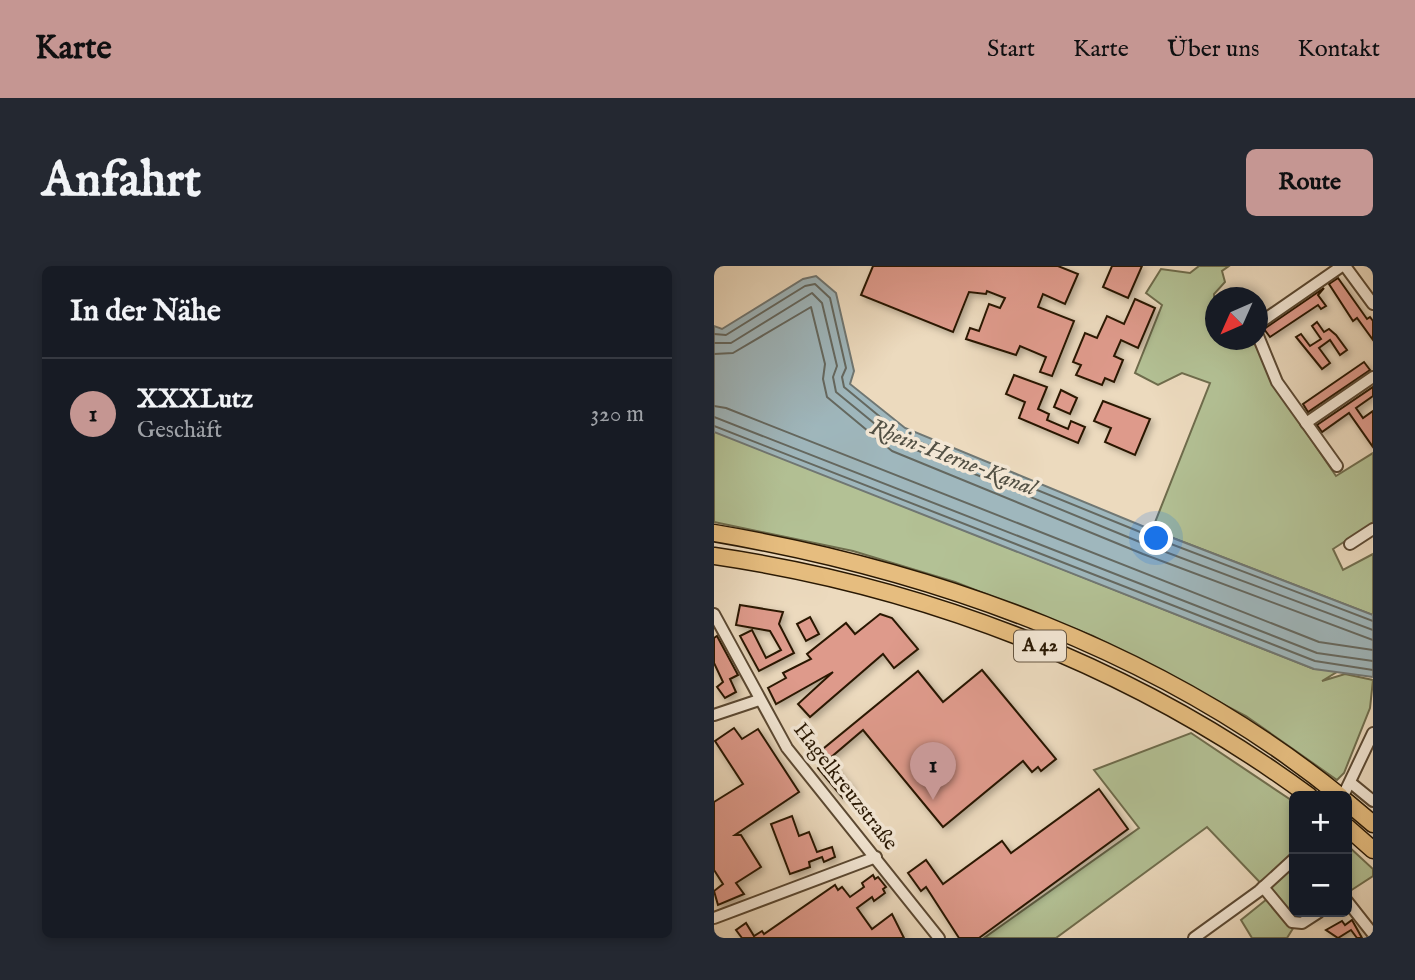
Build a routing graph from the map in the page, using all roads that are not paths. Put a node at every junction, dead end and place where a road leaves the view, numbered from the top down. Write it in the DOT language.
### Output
graph roads {
  1 [pos="1344,266"];
  2 [pos="1373,304"];
  3 [pos="1268,317"];
  4 [pos="1264,350"];
  5 [pos="1373,377"];
  6 [pos="1306,423"];
  7 [pos="1337,466"];
  8 [pos="1373,529"];
  9 [pos="714,533"];
  10 [pos="1350,544"];
  11 [pos="714,556"];
  12 [pos="714,614"];
  13 [pos="759,700"];
  14 [pos="714,715"];
  15 [pos="1373,733"];
  16 [pos="1302,791"];
  17 [pos="1343,791"];
  18 [pos="1347,791"];
  19 [pos="1352,795"];
  20 [pos="1352,800"];
  21 [pos="1373,801"];
  22 [pos="1373,824"];
  23 [pos="1352,831"];
  24 [pos="1373,850"];
  25 [pos="876,857"];
  26 [pos="1289,864"];
  27 [pos="1263,887"];
  28 [pos="1352,907"];
  29 [pos="1312,917"];
  30 [pos="714,918"];
  31 [pos="1373,934"];
  32 [pos="939,938"];
  33 [pos="1194,938"];
  1 -- 2 [label="street"];
  1 -- 3 [label="street"];
  4 -- 6 [label="street"];
  5 -- 6 [label="street"];
  6 -- 7 [label="street"];
  8 -- 10 [label="street"];
  9 -- 17 [label="highway, A 42"];
  11 -- 16 [label="highway, A 42"];
  12 -- 13 [label="street, Hagelkreuzstraße"];
  13 -- 14 [label="street"];
  13 -- 25 [label="street, Hagelkreuzstraße"];
  15 -- 18 [label="street"];
  19 -- 21 [label="street"];
  20 -- 22 [label="highway, A 42"];
  23 -- 24 [label="highway"];
  25 -- 30 [label="street"];
  25 -- 32 [label="street, Hagelkreuzstraße"];
  26 -- 27 [label="street"];
  27 -- 29 [label="street"];
  27 -- 33 [label="street"];
  28 -- 31 [label="street"];
}
